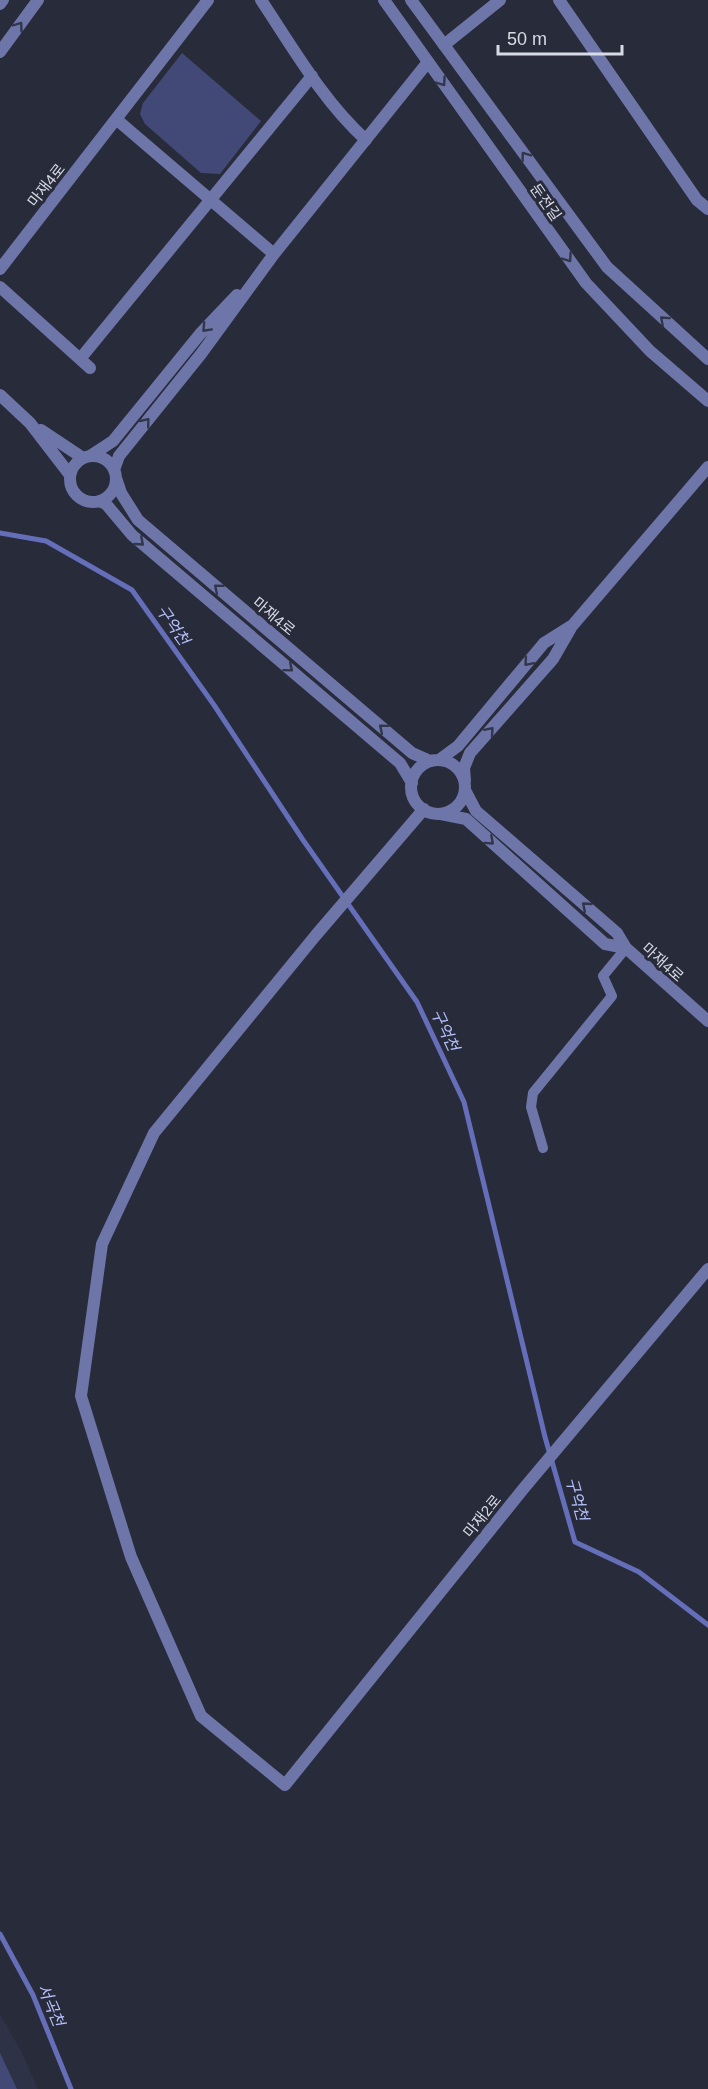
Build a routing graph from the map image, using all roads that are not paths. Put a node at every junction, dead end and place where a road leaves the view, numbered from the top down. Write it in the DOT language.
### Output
graph roads {
  1 [pos="3,0"];
  2 [pos="38,0"];
  3 [pos="208,0"];
  4 [pos="261,0"];
  5 [pos="384,0"];
  6 [pos="411,0"];
  7 [pos="500,0"];
  8 [pos="559,0"];
  9 [pos="0,4"];
  10 [pos="444,45"];
  11 [pos="0,52"];
  12 [pos="428,62"];
  13 [pos="312,76"];
  14 [pos="116,119"];
  15 [pos="366,140"];
  16 [pos="211,200"];
  17 [pos="708,209"];
  18 [pos="274,254"];
  19 [pos="0,269"];
  20 [pos="0,287"];
  21 [pos="80,359"];
  22 [pos="708,359"];
  23 [pos="90,368"];
  24 [pos="0,395"];
  25 [pos="708,401"];
  26 [pos="30,423"];
  27 [pos="86,457"];
  28 [pos="708,467"];
  29 [pos="115,474"];
  30 [pos="70,475"];
  31 [pos="99,501"];
  32 [pos="572,626"];
  33 [pos="435,761"];
  34 [pos="412,783"];
  35 [pos="465,786"];
  36 [pos="424,809"];
  37 [pos="441,814"];
  38 [pos="626,948"];
  39 [pos="708,1021"];
  40 [pos="543,1148"];
  41 [pos="708,1269"];
  1 -- 9 [label="street"];
  11 -- 2 [label="street, one-way"];
  3 -- 14 [label="street, 마재4로"];
  4 -- 13 [label="street"];
  5 -- 12 [label="street, 둔전길"];
  6 -- 10 [label="street, 둔전길"];
  7 -- 10 [label="street"];
  8 -- 17 [label="street"];
  22 -- 10 [label="street, 둔전길, one-way"];
  12 -- 15 [label="street"];
  12 -- 25 [label="street, 둔전길, one-way"];
  13 -- 15 [label="street"];
  13 -- 16 [label="street"];
  14 -- 16 [label="street"];
  14 -- 19 [label="street, 마재4로"];
  15 -- 18 [label="street"];
  16 -- 18 [label="street"];
  16 -- 21 [label="street"];
  18 -- 27 [label="street, one-way"];
  29 -- 18 [label="street, one-way"];
  20 -- 21 [label="street"];
  21 -- 23 [label="street"];
  24 -- 26 [label="street"];
  26 -- 27 [label="street"];
  26 -- 30 [label="street"];
  27 -- 29 [label="street"];
  27 -- 30 [label="street"];
  28 -- 32 [label="street"];
  29 -- 31 [label="street"];
  33 -- 29 [label="street, 마재4로, one-way"];
  30 -- 31 [label="street"];
  31 -- 34 [label="street, 마재4로, one-way"];
  32 -- 33 [label="street, one-way"];
  35 -- 32 [label="street, one-way"];
  33 -- 34 [label="street"];
  33 -- 35 [label="street"];
  34 -- 36 [label="street"];
  35 -- 37 [label="street"];
  38 -- 35 [label="street, 마재4로, one-way"];
  36 -- 37 [label="street"];
  36 -- 41 [label="street, 마재2로"];
  37 -- 38 [label="street, 마재4로, one-way"];
  38 -- 39 [label="street, 마재4로"];
  38 -- 40 [label="lane"];
}
